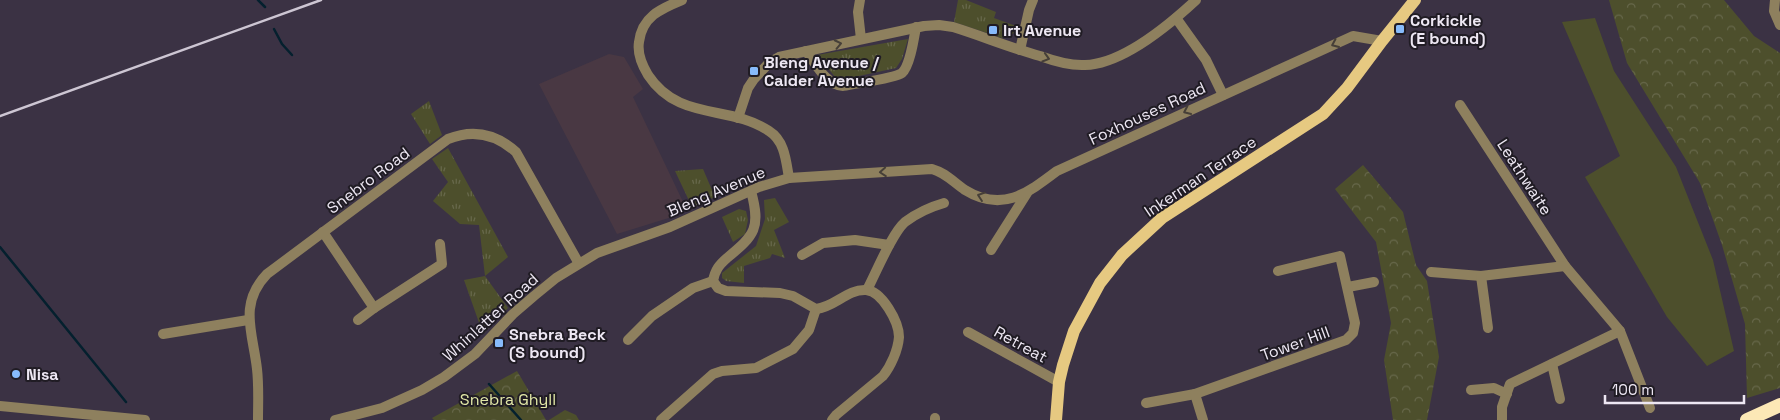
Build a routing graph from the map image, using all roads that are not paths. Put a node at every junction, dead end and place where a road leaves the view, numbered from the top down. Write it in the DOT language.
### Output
graph roads {
  1 [pos="682,0"];
  2 [pos="860,0"];
  3 [pos="1033,0"];
  4 [pos="1196,0"];
  5 [pos="1415,0"];
  6 [pos="1775,0"];
  7 [pos="1176,18"];
  8 [pos="1779,21"];
  9 [pos="916,27"];
  10 [pos="861,39"];
  11 [pos="1382,41"];
  12 [pos="1020,50"];
  13 [pos="806,51"];
  14 [pos="1222,95"];
  15 [pos="1460,105"];
  16 [pos="738,118"];
  17 [pos="932,169"];
  18 [pos="789,178"];
  19 [pos="751,191"];
  20 [pos="1028,192"];
  21 [pos="944,203"];
  22 [pos="324,232"];
  23 [pos="440,244"];
  24 [pos="889,245"];
  25 [pos="991,250"];
  26 [pos="802,255"];
  27 [pos="578,262"];
  28 [pos="1565,266"];
  29 [pos="1278,271"];
  30 [pos="1431,272"];
  31 [pos="1481,276"];
  32 [pos="713,281"];
  33 [pos="1374,282"];
  34 [pos="1348,287"];
  35 [pos="868,290"];
  36 [pos="374,308"];
  37 [pos="816,308"];
  38 [pos="248,320"];
  39 [pos="358,320"];
  40 [pos="1488,328"];
  41 [pos="1620,331"];
  42 [pos="968,332"];
  43 [pos="163,334"];
  44 [pos="628,340"];
  45 [pos="1552,364"];
  46 [pos="1059,382"];
  47 [pos="1471,390"];
  48 [pos="1195,394"];
  49 [pos="1507,394"];
  50 [pos="1560,400"];
  51 [pos="1146,403"];
  52 [pos="0,406"];
  53 [pos="1780,406"];
  54 [pos="1650,408"];
  55 [pos="145,420"];
  56 [pos="258,420"];
  57 [pos="334,420"];
  58 [pos="661,420"];
  59 [pos="832,420"];
  60 [pos="1056,420"];
  61 [pos="1203,420"];
  62 [pos="1502,420"];
  63 [pos="1747,420"];
  1 -- 16 [label="street"];
  2 -- 10 [label="street"];
  3 -- 12 [label="street"];
  4 -- 7 [label="street"];
  5 -- 11 [label="main road, Inkerman Terrace"];
  6 -- 8 [label="street"];
  12 -- 7 [label="street, one-way"];
  7 -- 14 [label="street"];
  9 -- 10 [label="street"];
  9 -- 12 [label="street"];
  9 -- 13 [label="street"];
  13 -- 10 [label="street, one-way"];
  11 -- 14 [label="street, Foxhouses Road, one-way"];
  11 -- 46 [label="main road, Inkerman Terrace"];
  13 -- 16 [label="street"];
  14 -- 20 [label="street, Foxhouses Road, one-way"];
  15 -- 28 [label="street, Leathwaite"];
  16 -- 18 [label="street"];
  17 -- 18 [label="street, Bleng Avenue, one-way"];
  20 -- 17 [label="street, Foxhouses Road, one-way"];
  18 -- 19 [label="street, Bleng Avenue"];
  19 -- 27 [label="street, Bleng Avenue"];
  19 -- 32 [label="street"];
  20 -- 25 [label="street"];
  21 -- 24 [label="street"];
  22 -- 27 [label="street, Snebro Road"];
  22 -- 36 [label="street"];
  22 -- 38 [label="street, Snebro Road"];
  23 -- 36 [label="street"];
  24 -- 26 [label="street"];
  24 -- 35 [label="street"];
  27 -- 57 [label="street, Whinlatter Road"];
  28 -- 31 [label="street"];
  28 -- 41 [label="street, Leathwaite"];
  29 -- 34 [label="street, Tower Hill"];
  30 -- 31 [label="street"];
  31 -- 40 [label="street"];
  32 -- 37 [label="street"];
  32 -- 44 [label="street"];
  33 -- 34 [label="street"];
  34 -- 48 [label="street, Tower Hill"];
  35 -- 37 [label="street"];
  35 -- 59 [label="street"];
  36 -- 39 [label="street"];
  37 -- 58 [label="street"];
  38 -- 43 [label="street"];
  38 -- 56 [label="street, Snebro Road"];
  41 -- 45 [label="street"];
  41 -- 54 [label="street, Leathwaite"];
  42 -- 46 [label="street, Retreat"];
  45 -- 49 [label="street"];
  45 -- 50 [label="street"];
  46 -- 60 [label="main road, Inkerman Terrace"];
  47 -- 49 [label="street"];
  48 -- 51 [label="street, Tower Hill"];
  48 -- 61 [label="street"];
  49 -- 62 [label="street"];
  52 -- 55 [label="street"];
  53 -- 63 [label="highway"];
}
